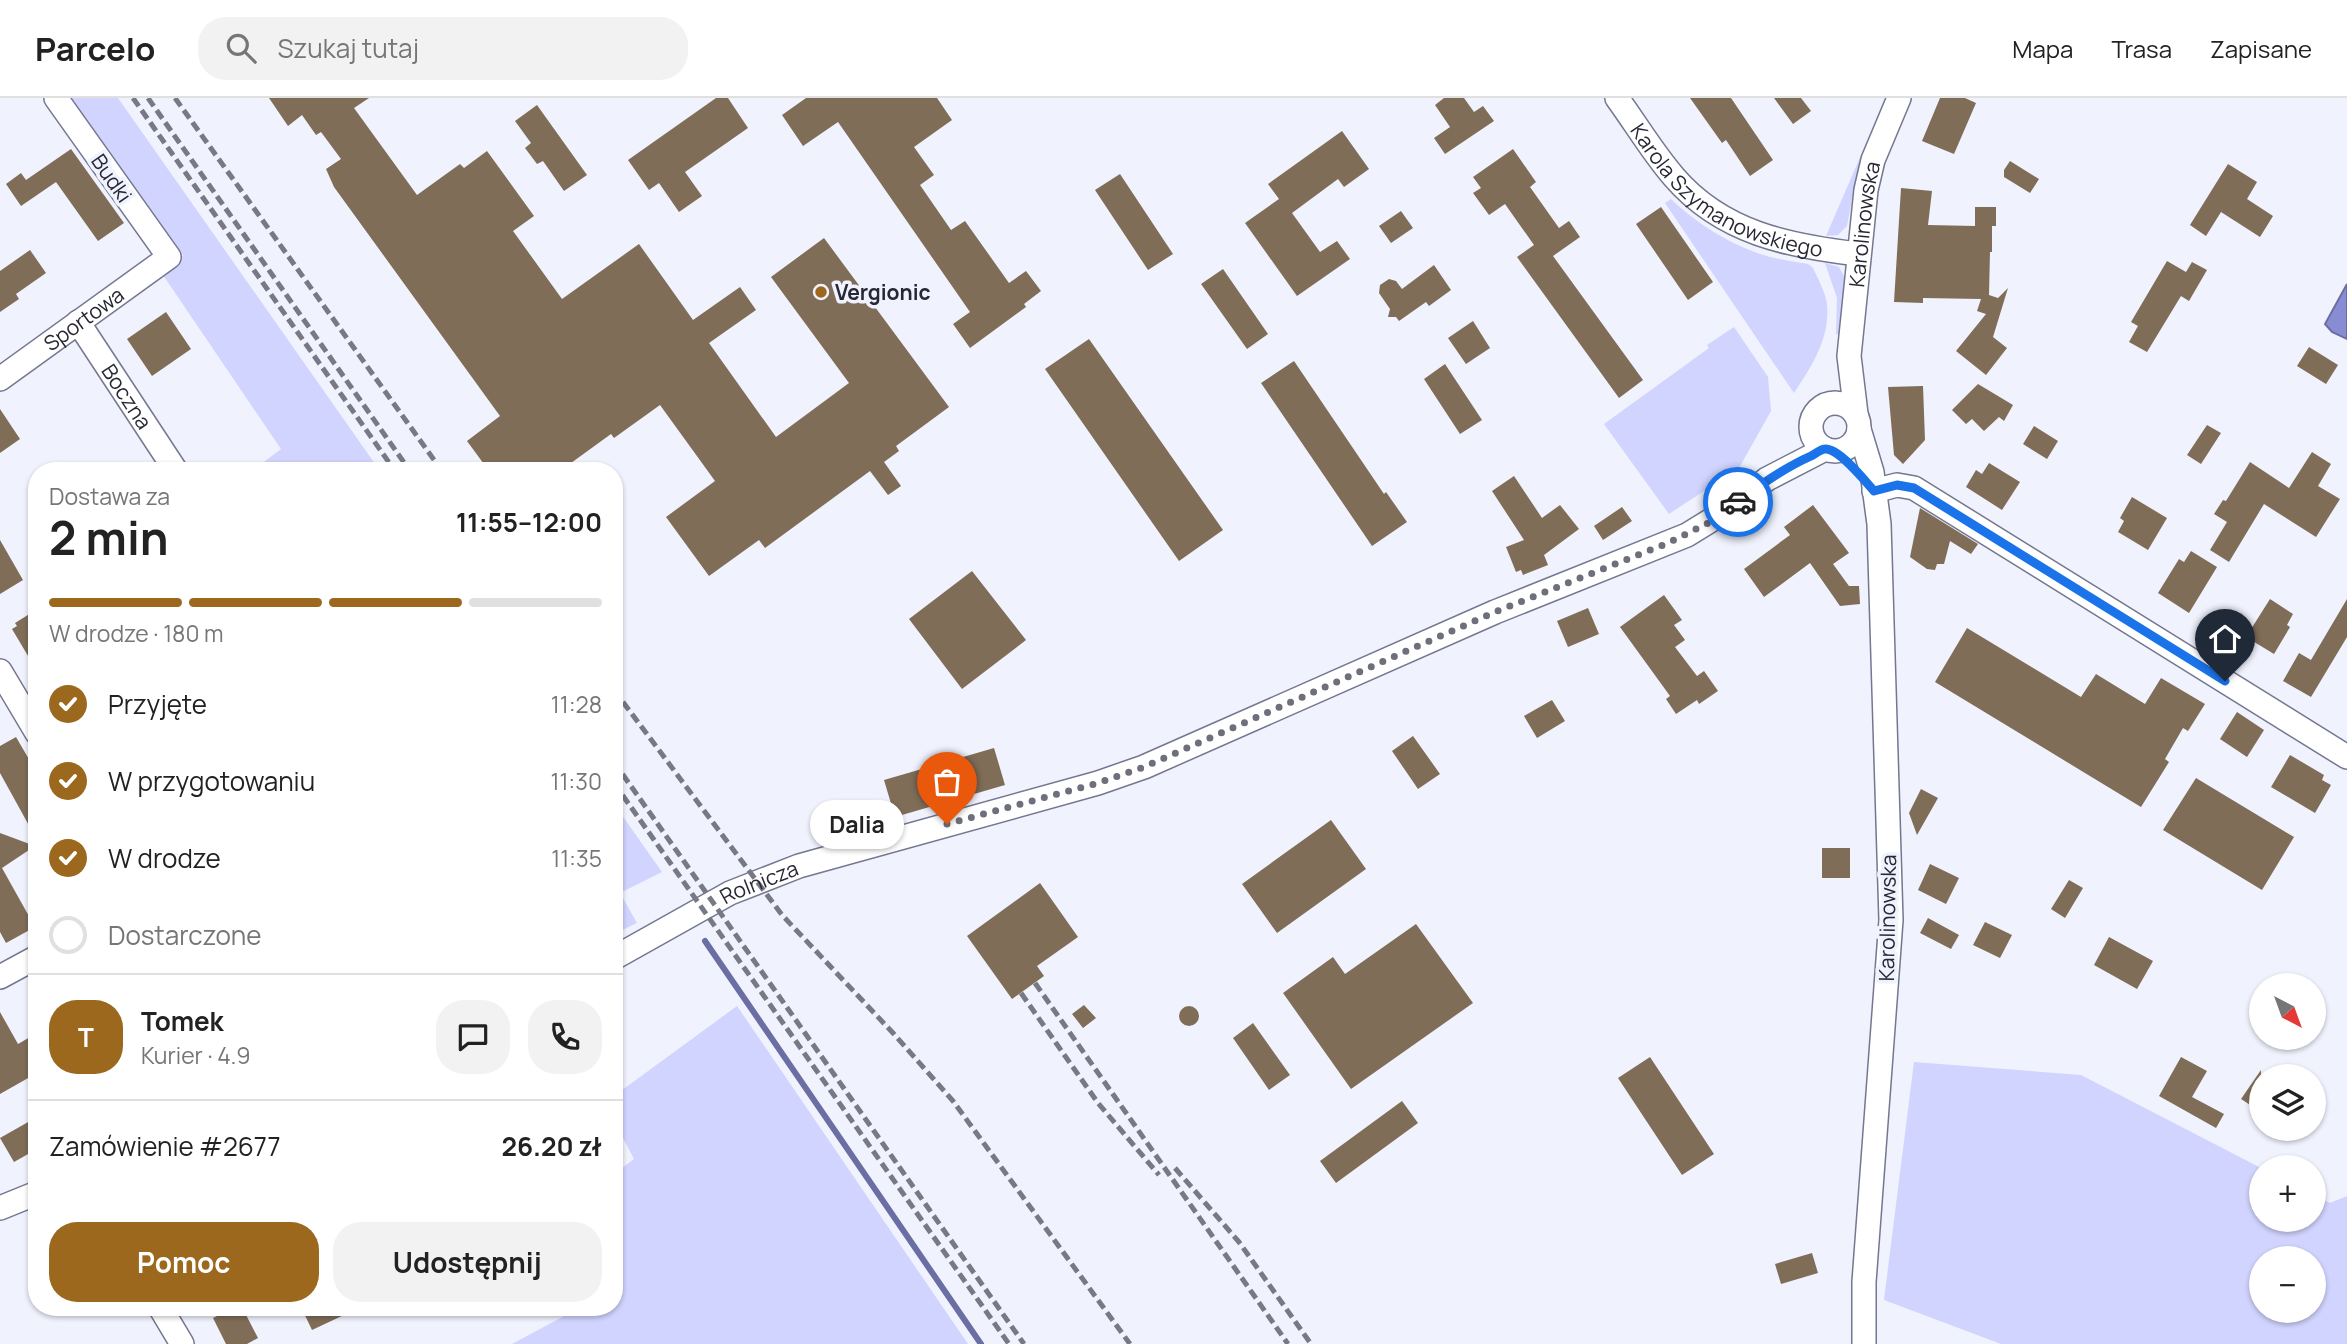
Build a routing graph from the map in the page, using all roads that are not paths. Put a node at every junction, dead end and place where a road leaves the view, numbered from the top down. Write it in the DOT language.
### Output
graph roads {
  1 [pos="56,98"];
  2 [pos="1618,98"];
  3 [pos="1899,98"];
  4 [pos="1858,254"];
  5 [pos="169,257"];
  6 [pos="78,322"];
  7 [pos="1849,356"];
  8 [pos="0,379"];
  9 [pos="1816,415"];
  10 [pos="1858,421"];
  11 [pos="1829,450"];
  12 [pos="170,462"];
  13 [pos="1767,479"];
  14 [pos="1874,491"];
  15 [pos="0,671"];
  16 [pos="28,718"];
  17 [pos="2347,757"];
  18 [pos="623,953"];
  19 [pos="28,962"];
  20 [pos="0,978"];
  21 [pos="28,1197"];
  22 [pos="0,1208"];
  23 [pos="165,1316"];
  24 [pos="182,1344"];
  25 [pos="1864,1344"];
  1 -- 5 [label="street, Budki"];
  2 -- 4 [label="street, Karola Szymanowskiego"];
  3 -- 4 [label="street, Karolinowska"];
  4 -- 7 [label="street, Karolinowska"];
  5 -- 6 [label="street, Sportowa"];
  6 -- 8 [label="street, Sportowa"];
  6 -- 12 [label="street, Boczna"];
  7 -- 9 [label="street, Karolinowska"];
  7 -- 10 [label="street, Karolinowska"];
  9 -- 10 [label="street"];
  9 -- 11 [label="street"];
  9 -- 13 [label="street, Rolnicza"];
  10 -- 11 [label="street"];
  10 -- 14 [label="street, Karolinowska"];
  11 -- 13 [label="street, Rolnicza"];
  11 -- 14 [label="street"];
  13 -- 18 [label="street, Rolnicza"];
  14 -- 17 [label="street"];
  14 -- 25 [label="street, Karolinowska"];
  15 -- 16 [label="street"];
  19 -- 20 [label="street"];
  21 -- 22 [label="street"];
  23 -- 24 [label="street"];
}
